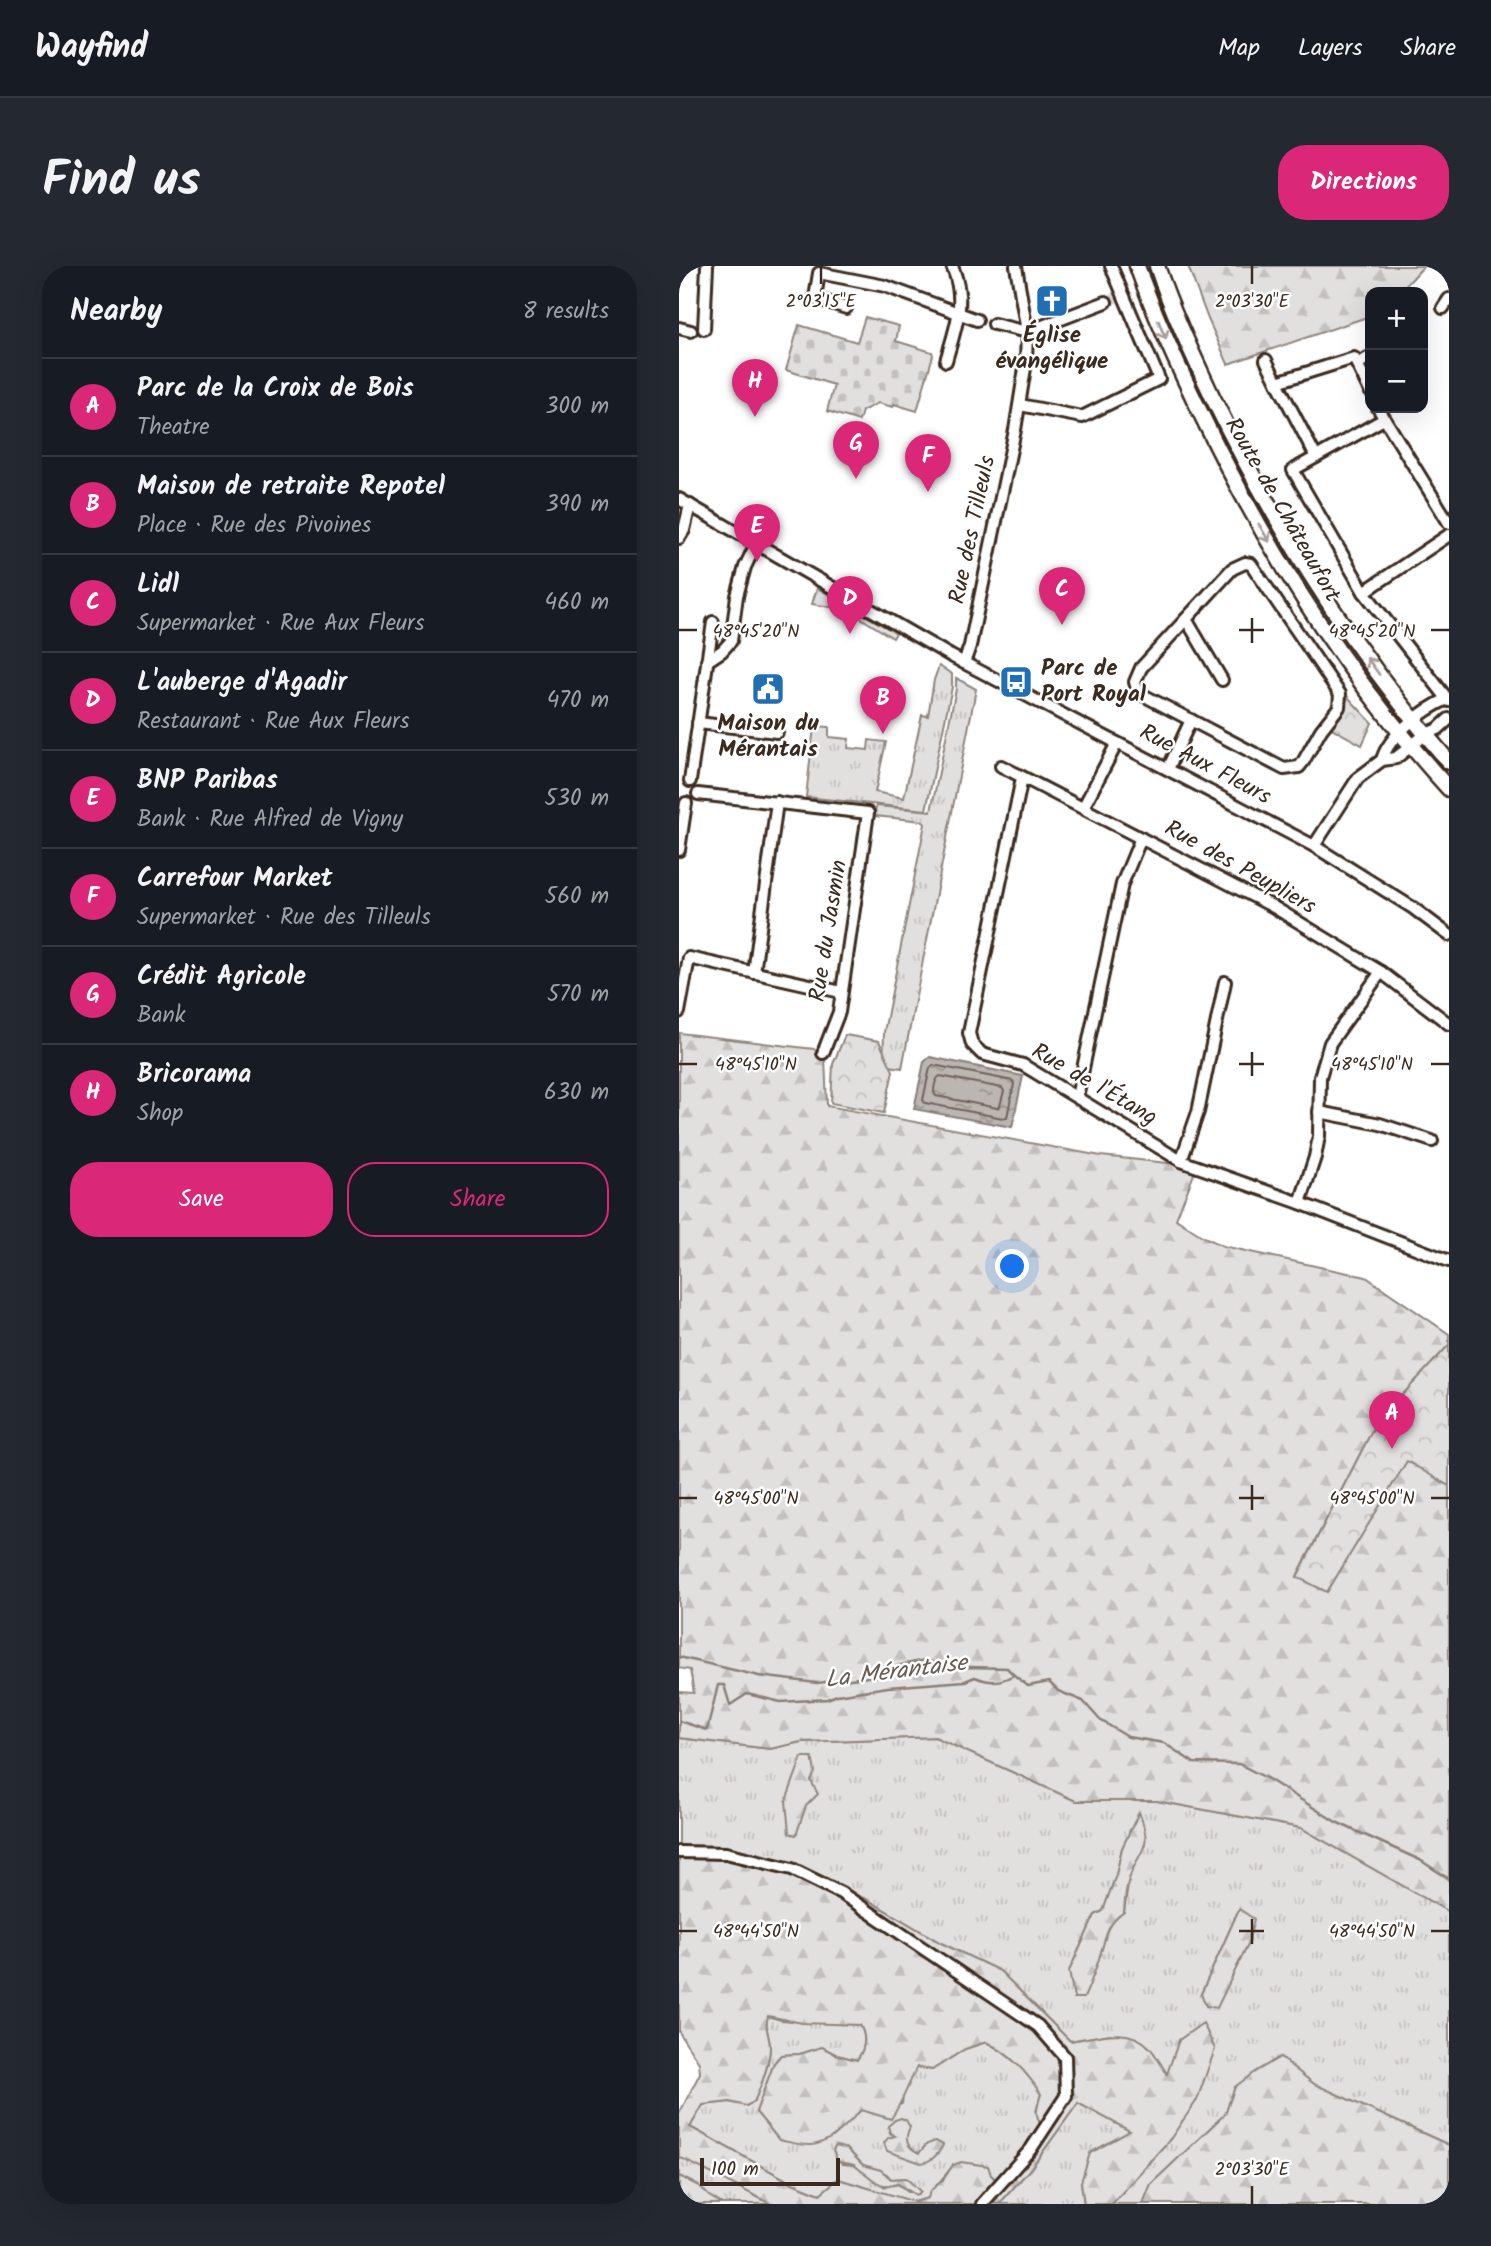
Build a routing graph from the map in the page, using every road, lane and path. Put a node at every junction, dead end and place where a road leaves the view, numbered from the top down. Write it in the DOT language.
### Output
graph roads {
  1 [pos="707,266"];
  2 [pos="952,266"];
  3 [pos="1016,266"];
  4 [pos="1111,266"];
  5 [pos="1137,266"];
  6 [pos="1157,266"];
  7 [pos="1105,302"];
  8 [pos="846,308"];
  9 [pos="960,314"];
  10 [pos="977,320"];
  11 [pos="994,324"];
  12 [pos="704,329"];
  13 [pos="1027,332"];
  14 [pos="1266,359"];
  15 [pos="1365,360"];
  16 [pos="946,361"];
  17 [pos="1357,364"];
  18 [pos="1365,381"];
  19 [pos="1277,382"];
  20 [pos="1020,405"];
  21 [pos="1381,413"];
  22 [pos="1384,419"];
  23 [pos="1316,457"];
  24 [pos="679,499"];
  25 [pos="689,505"];
  26 [pos="1449,523"];
  27 [pos="1449,535"];
  28 [pos="679,538"];
  29 [pos="756,544"];
  30 [pos="1364,592"];
  31 [pos="1187,619"];
  32 [pos="713,622"];
  33 [pos="707,661"];
  34 [pos="964,663"];
  35 [pos="1221,680"];
  36 [pos="1448,700"];
  37 [pos="1449,719"];
  38 [pos="1191,720"];
  39 [pos="1415,720"];
  40 [pos="698,723"];
  41 [pos="777,732"];
  42 [pos="1401,732"];
  43 [pos="1419,739"];
  44 [pos="1117,743"];
  45 [pos="1382,760"];
  46 [pos="1449,762"];
  47 [pos="1001,766"];
  48 [pos="1168,769"];
  49 [pos="1022,778"];
  50 [pos="684,782"];
  51 [pos="1449,789"];
  52 [pos="698,794"];
  53 [pos="683,801"];
  54 [pos="777,802"];
  55 [pos="1083,808"];
  56 [pos="1140,838"];
  57 [pos="1314,846"];
  58 [pos="679,850"];
  59 [pos="1449,935"];
  60 [pos="1381,972"];
  61 [pos="754,973"];
  62 [pos="1226,982"];
  63 [pos="841,992"];
  64 [pos="679,1012"];
  65 [pos="1449,1024"];
  66 [pos="823,1053"];
  67 [pos="1077,1097"];
  68 [pos="1319,1112"];
  69 [pos="1432,1141"];
  70 [pos="1181,1161"];
  71 [pos="1300,1203"];
  72 [pos="1449,1261"];
  73 [pos="679,1852"];
  74 [pos="982,2204"];
  1 -- 12 [label="street"];
  2 -- 9 [label="street"];
  3 -- 13 [label="street, Rue des Tilleuls"];
  4 -- 20 [label="street"];
  5 -- 42 [label="main road, Route de Châteaufort, one-way"];
  39 -- 6 [label="main road, Route de Châteaufort, one-way"];
  7 -- 13 [label="street"];
  8 -- 9 [label="street"];
  9 -- 10 [label="street"];
  9 -- 16 [label="street"];
  11 -- 13 [label="street"];
  13 -- 20 [label="street, Rue des Tilleuls"];
  14 -- 19 [label="street"];
  15 -- 17 [label="street"];
  17 -- 18 [label="street"];
  17 -- 19 [label="street"];
  19 -- 23 [label="street"];
  20 -- 34 [label="street, Rue des Tilleuls"];
  21 -- 22 [label="street"];
  22 -- 23 [label="street"];
  22 -- 26 [label="street"];
  23 -- 30 [label="street"];
  24 -- 25 [label="street, Rue Aux Fleurs"];
  25 -- 28 [label="street"];
  25 -- 29 [label="street, Rue Aux Fleurs"];
  27 -- 30 [label="street"];
  29 -- 33 [label="street"];
  29 -- 34 [label="street, Rue Aux Fleurs"];
  30 -- 36 [label="street"];
  31 -- 35 [label="street"];
  31 -- 38 [label="street"];
  31 -- 38 [label="street"];
  32 -- 33 [label="street"];
  33 -- 40 [label="street"];
  34 -- 44 [label="street, Rue Aux Fleurs"];
  36 -- 39 [label="street"];
  37 -- 43 [label="street"];
  38 -- 48 [label="street"];
  39 -- 42 [label="street"];
  39 -- 43 [label="main road, Route de Châteaufort"];
  40 -- 41 [label="street"];
  40 -- 50 [label="street"];
  42 -- 43 [label="main road, Route de Châteaufort"];
  42 -- 45 [label="street"];
  43 -- 45 [label="street"];
  43 -- 46 [label="main road, Route de Châteaufort"];
  43 -- 51 [label="main road, Route de Châteaufort"];
  44 -- 48 [label="street, Rue Aux Fleurs"];
  44 -- 55 [label="street"];
  45 -- 57 [label="street"];
  47 -- 49 [label="street, Rue des Peupliers"];
  48 -- 57 [label="street, Rue Aux Fleurs"];
  49 -- 55 [label="street, Rue des Peupliers"];
  49 -- 67 [label="street, Rue de l'Étang"];
  50 -- 52 [label="street"];
  52 -- 53 [label="street"];
  52 -- 54 [label="street"];
  53 -- 58 [label="street"];
  54 -- 61 [label="street"];
  54 -- 63 [label="street, Rue du Jasmin"];
  55 -- 56 [label="street, Rue des Peupliers"];
  56 -- 60 [label="street, Rue des Peupliers"];
  56 -- 67 [label="street"];
  57 -- 59 [label="street, Rue Aux Fleurs"];
  60 -- 65 [label="street, Rue des Peupliers"];
  60 -- 68 [label="street"];
  61 -- 63 [label="street"];
  61 -- 64 [label="street"];
  62 -- 70 [label="street"];
  63 -- 66 [label="street, Rue du Jasmin"];
  67 -- 70 [label="street, Rue de l'Étang"];
  68 -- 69 [label="street"];
  68 -- 71 [label="street"];
  70 -- 71 [label="street, Rue de l'Étang"];
  71 -- 72 [label="street, Rue de l'Étang"];
  73 -- 74 [label="street"];
}
